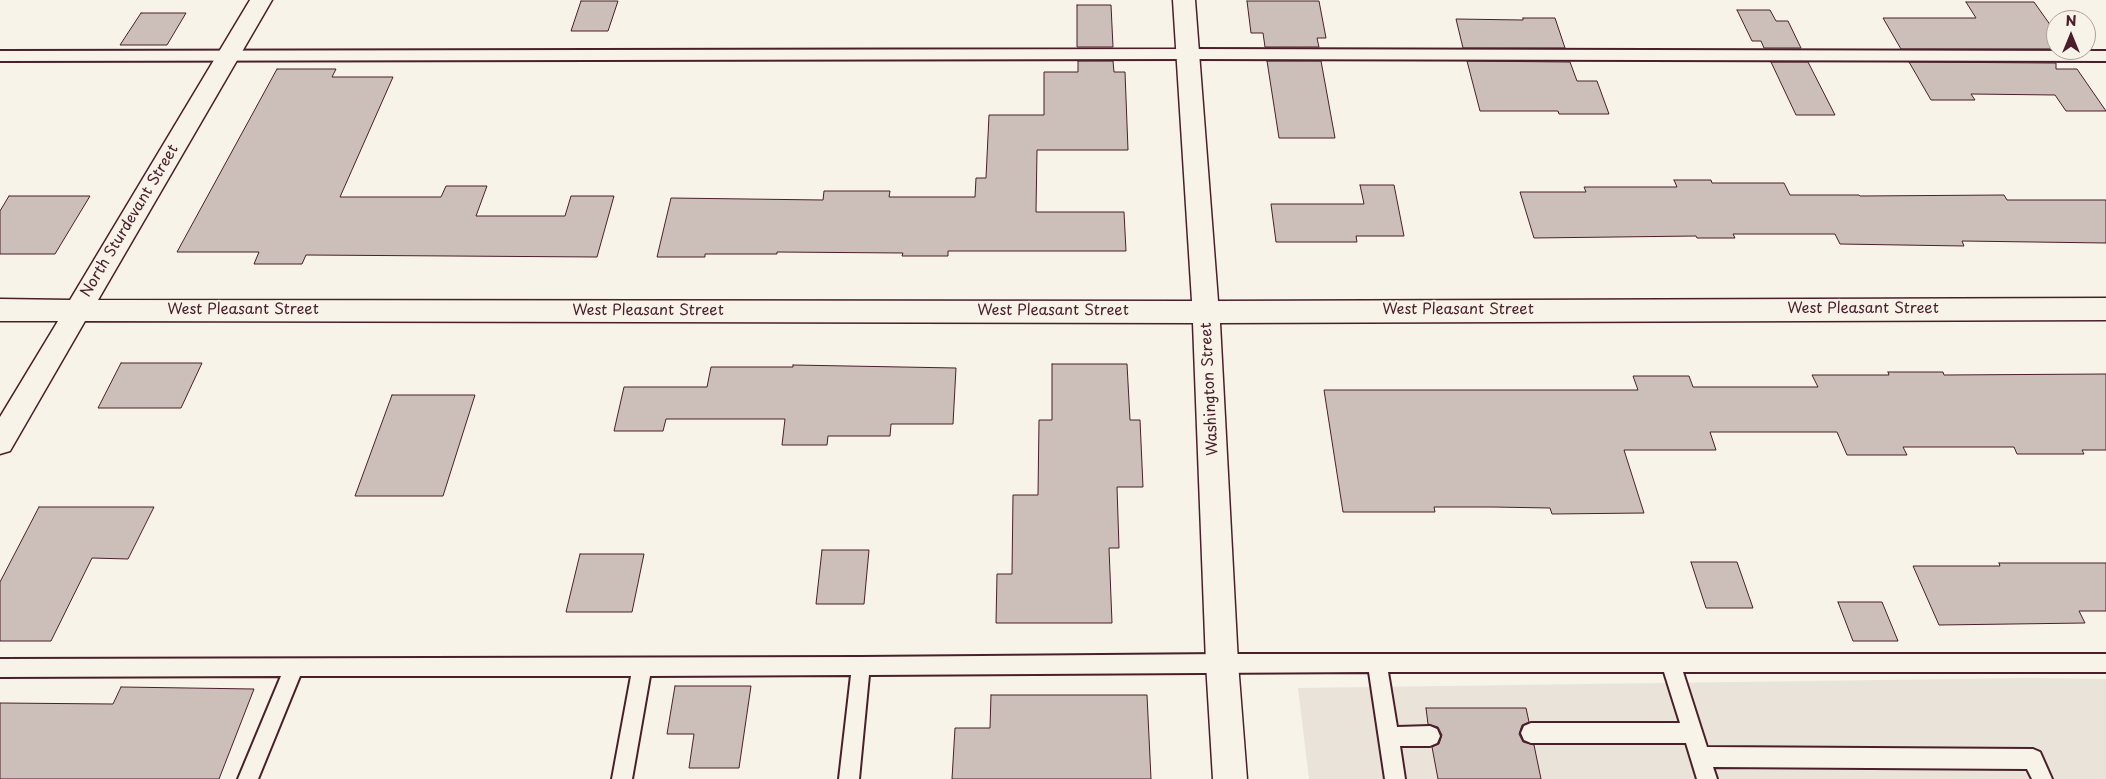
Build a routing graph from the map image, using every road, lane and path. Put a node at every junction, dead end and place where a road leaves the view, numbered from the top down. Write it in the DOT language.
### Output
graph roads {
  1 [pos="260,0"];
  2 [pos="1184,0"];
  3 [pos="1188,54"];
  4 [pos="0,56"];
  5 [pos="2106,56"];
  6 [pos="227,57"];
  7 [pos="2106,309"];
  8 [pos="0,310"];
  9 [pos="78,310"];
  10 [pos="1206,312"];
  11 [pos="0,442"];
  12 [pos="1222,662"];
  13 [pos="1671,662"];
  14 [pos="2106,662"];
  15 [pos="1376,663"];
  16 [pos="642,666"];
  17 [pos="861,666"];
  18 [pos="294,667"];
  19 [pos="0,668"];
  20 [pos="1532,733"];
  21 [pos="1692,733"];
  22 [pos="1430,736"];
  23 [pos="1388,737"];
  24 [pos="1700,757"];
  25 [pos="248,779"];
  26 [pos="622,779"];
  27 [pos="849,779"];
  28 [pos="1230,779"];
  29 [pos="1395,779"];
  30 [pos="1707,779"];
  31 [pos="2042,779"];
  1 -- 6 [label="street, North Sturdevant Street"];
  2 -- 3 [label="street, Washington Street"];
  3 -- 5 [label="lane"];
  3 -- 6 [label="lane"];
  3 -- 10 [label="street, Washington Street"];
  4 -- 6 [label="lane"];
  6 -- 9 [label="street, North Sturdevant Street"];
  7 -- 10 [label="street, West Pleasant Street"];
  8 -- 9 [label="street, West Pleasant Street"];
  9 -- 10 [label="street, West Pleasant Street"];
  9 -- 11 [label="street, North Sturdevant Street"];
  10 -- 12 [label="street, Washington Street"];
  12 -- 15 [label="lane"];
  12 -- 17 [label="lane"];
  12 -- 28 [label="street, Washington Street"];
  13 -- 14 [label="lane"];
  13 -- 15 [label="lane"];
  13 -- 21 [label="lane"];
  15 -- 23 [label="lane"];
  16 -- 17 [label="lane"];
  16 -- 18 [label="lane"];
  16 -- 26 [label="lane"];
  17 -- 27 [label="lane"];
  18 -- 19 [label="lane"];
  18 -- 25 [label="lane"];
  20 -- 21 [label="lane"];
  21 -- 24 [label="lane"];
  22 -- 23 [label="lane"];
  23 -- 29 [label="lane"];
  24 -- 30 [label="lane"];
  24 -- 31 [label="lane"];
}
